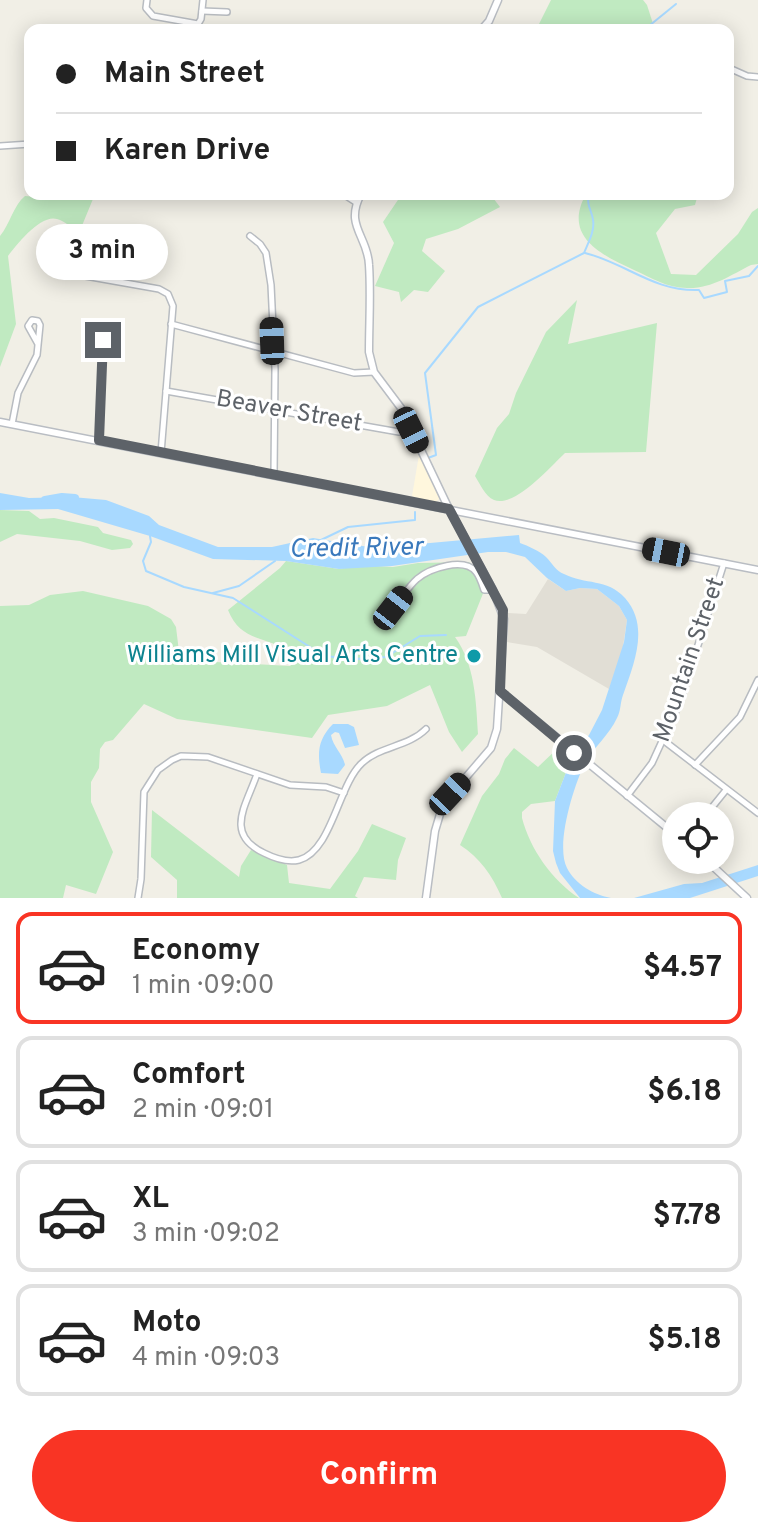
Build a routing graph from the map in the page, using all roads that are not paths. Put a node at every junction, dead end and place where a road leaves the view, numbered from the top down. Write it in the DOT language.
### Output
graph roads {
  1 [pos="147,0"];
  2 [pos="203,0"];
  3 [pos="498,0"];
  4 [pos="202,11"];
  5 [pos="227,12"];
  6 [pos="486,24"];
  7 [pos="734,70"];
  8 [pos="758,77"];
  9 [pos="24,144"];
  10 [pos="0,146"];
  11 [pos="352,200"];
  12 [pos="358,200"];
  13 [pos="357,203"];
  14 [pos="250,236"];
  15 [pos="76,274"];
  16 [pos="171,324"];
  17 [pos="103,340"];
  18 [pos="38,344"];
  19 [pos="274,353"];
  20 [pos="374,372"];
  21 [pos="166,391"];
  22 [pos="276,410"];
  23 [pos="0,422"];
  24 [pos="12,424"];
  25 [pos="411,430"];
  26 [pos="99,440"];
  27 [pos="161,453"];
  28 [pos="274,475"];
  29 [pos="449,509"];
  30 [pos="468,513"];
  31 [pos="464,536"];
  32 [pos="724,563"];
  33 [pos="758,570"];
  34 [pos="493,590"];
  35 [pos="393,608"];
  36 [pos="758,680"];
  37 [pos="500,691"];
  38 [pos="426,729"];
  39 [pos="663,740"];
  40 [pos="695,765"];
  41 [pos="257,774"];
  42 [pos="726,790"];
  43 [pos="344,793"];
  44 [pos="627,796"];
  45 [pos="716,802"];
  46 [pos="758,813"];
  47 [pos="662,824"];
  48 [pos="722,874"];
  49 [pos="138,898"];
  50 [pos="426,898"];
  51 [pos="747,898"];
  1 -- 4 [label="street"];
  2 -- 4 [label="street"];
  3 -- 6 [label="main road"];
  4 -- 5 [label="street"];
  7 -- 8 [label="street"];
  9 -- 10 [label="street"];
  11 -- 13 [label="street"];
  12 -- 13 [label="main road"];
  13 -- 20 [label="main road"];
  14 -- 19 [label="street"];
  15 -- 15 [label="street"];
  15 -- 16 [label="street"];
  16 -- 19 [label="street"];
  16 -- 21 [label="street"];
  17 -- 26 [label="street"];
  18 -- 24 [label="street"];
  19 -- 20 [label="street"];
  19 -- 22 [label="street"];
  20 -- 25 [label="main road"];
  21 -- 22 [label="street, Beaver Street"];
  21 -- 27 [label="street"];
  22 -- 25 [label="street, Beaver Street"];
  22 -- 28 [label="street"];
  23 -- 24 [label="main road"];
  24 -- 26 [label="main road"];
  25 -- 29 [label="main road"];
  26 -- 27 [label="main road"];
  27 -- 28 [label="main road"];
  28 -- 29 [label="main road"];
  29 -- 30 [label="main road"];
  29 -- 31 [label="main road"];
  30 -- 31 [label="main road"];
  30 -- 32 [label="main road"];
  31 -- 34 [label="main road"];
  32 -- 33 [label="main road"];
  32 -- 39 [label="street, Mountain Street"];
  34 -- 35 [label="street"];
  34 -- 37 [label="main road"];
  36 -- 40 [label="street"];
  37 -- 44 [label="main road"];
  37 -- 50 [label="main road"];
  38 -- 43 [label="street"];
  39 -- 40 [label="street"];
  39 -- 44 [label="street, Mountain Street"];
  40 -- 42 [label="street"];
  41 -- 43 [label="street"];
  41 -- 43 [label="street"];
  41 -- 49 [label="street"];
  42 -- 45 [label="street"];
  42 -- 46 [label="street"];
  44 -- 47 [label="main road"];
  48 -- 51 [label="main road"];
}
